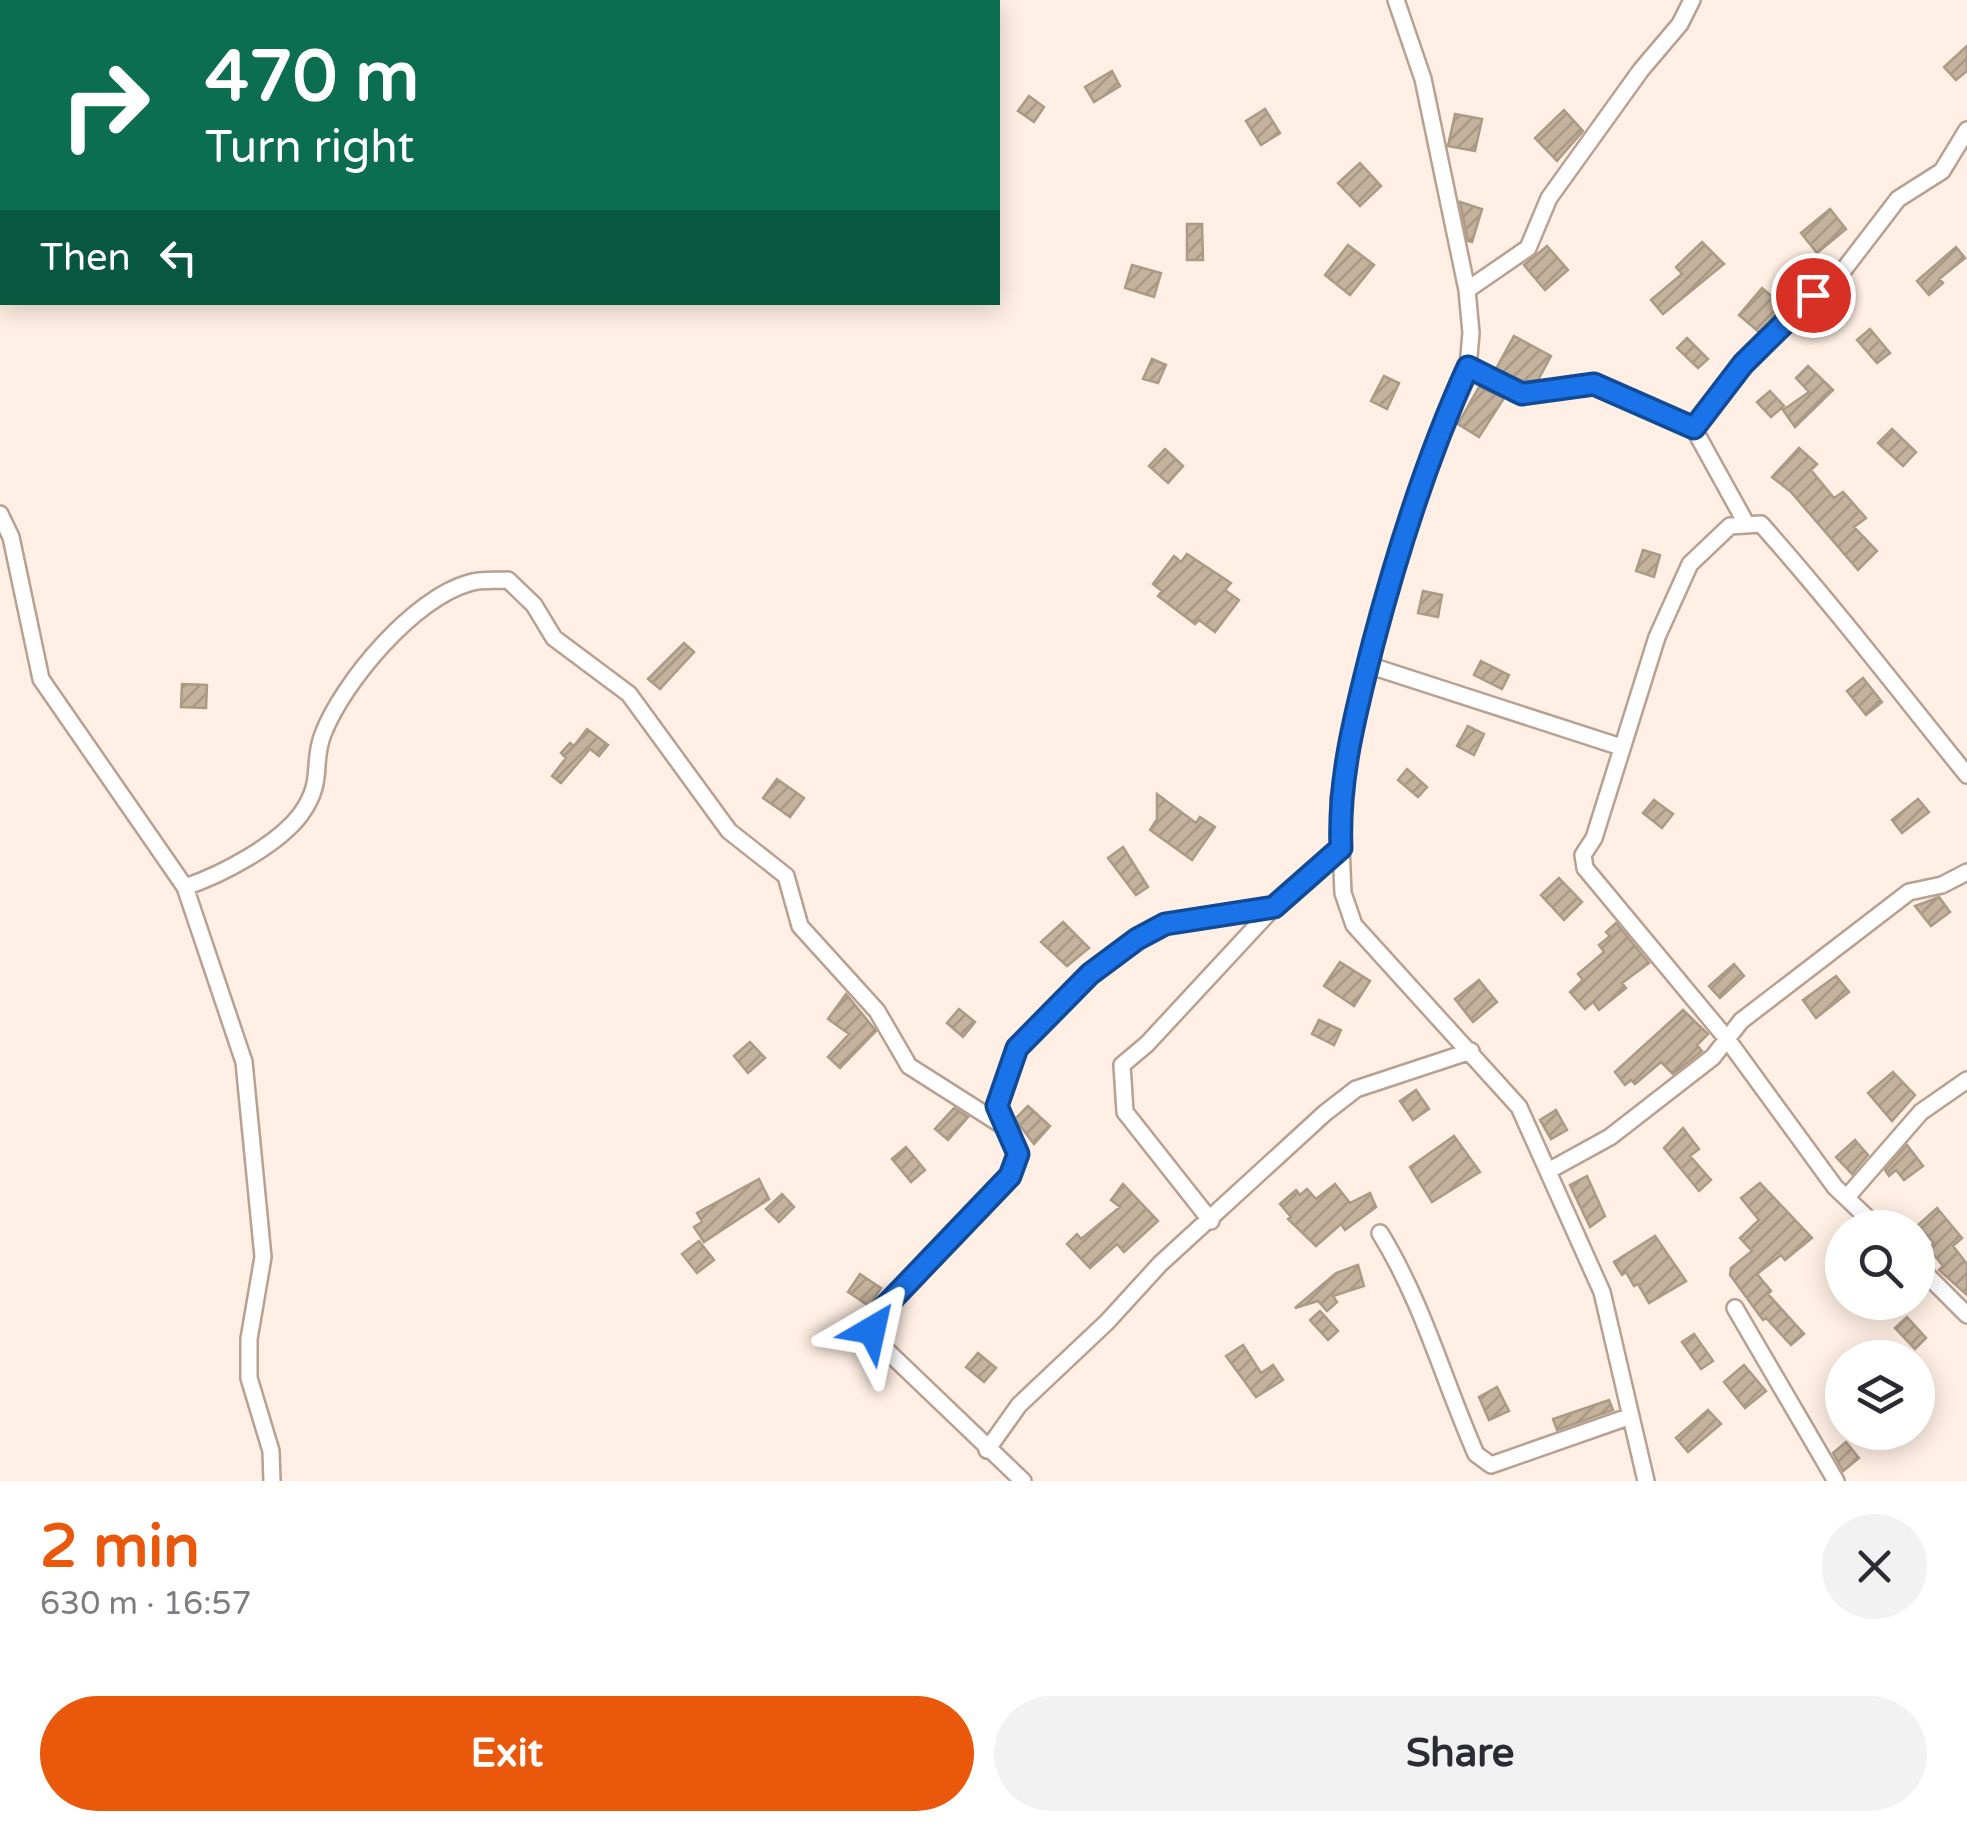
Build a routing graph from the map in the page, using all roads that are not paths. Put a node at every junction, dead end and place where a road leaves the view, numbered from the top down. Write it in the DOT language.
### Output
graph roads {
  1 [pos="1396,0"];
  2 [pos="1692,0"];
  3 [pos="1967,130"];
  4 [pos="1468,290"];
  5 [pos="1468,367"];
  6 [pos="1694,428"];
  7 [pos="0,514"];
  8 [pos="1747,525"];
  9 [pos="1368,665"];
  10 [pos="1621,747"];
  11 [pos="1967,776"];
  12 [pos="1341,848"];
  13 [pos="1967,872"];
  14 [pos="185,887"];
  15 [pos="1274,907"];
  16 [pos="1727,1039"];
  17 [pos="1471,1051"];
  18 [pos="1967,1080"];
  19 [pos="1008,1129"];
  20 [pos="1550,1170"];
  21 [pos="1847,1197"];
  22 [pos="1860,1210"];
  23 [pos="1211,1221"];
  24 [pos="1380,1232"];
  25 [pos="1935,1283"];
  26 [pos="1735,1308"];
  27 [pos="1967,1315"];
  28 [pos="1631,1416"];
  29 [pos="987,1450"];
  30 [pos="272,1481"];
  31 [pos="1022,1481"];
  32 [pos="1646,1481"];
  33 [pos="1836,1481"];
  1 -- 4 [label="street"];
  2 -- 4 [label="street"];
  3 -- 6 [label="street"];
  4 -- 5 [label="street"];
  5 -- 6 [label="street"];
  5 -- 9 [label="street"];
  6 -- 8 [label="street"];
  7 -- 14 [label="street"];
  8 -- 10 [label="street"];
  8 -- 11 [label="street"];
  9 -- 10 [label="street"];
  9 -- 12 [label="street"];
  10 -- 16 [label="street"];
  12 -- 15 [label="street"];
  12 -- 17 [label="street"];
  13 -- 16 [label="street"];
  14 -- 19 [label="street"];
  14 -- 30 [label="street"];
  15 -- 19 [label="street"];
  15 -- 23 [label="street"];
  16 -- 20 [label="street"];
  16 -- 21 [label="street"];
  17 -- 20 [label="street"];
  17 -- 23 [label="street"];
  18 -- 21 [label="street"];
  19 -- 29 [label="street"];
  20 -- 28 [label="street"];
  21 -- 22 [label="street"];
  23 -- 29 [label="street"];
  24 -- 28 [label="street"];
  25 -- 27 [label="street"];
  26 -- 33 [label="street"];
  28 -- 32 [label="street"];
  29 -- 31 [label="street"];
}
